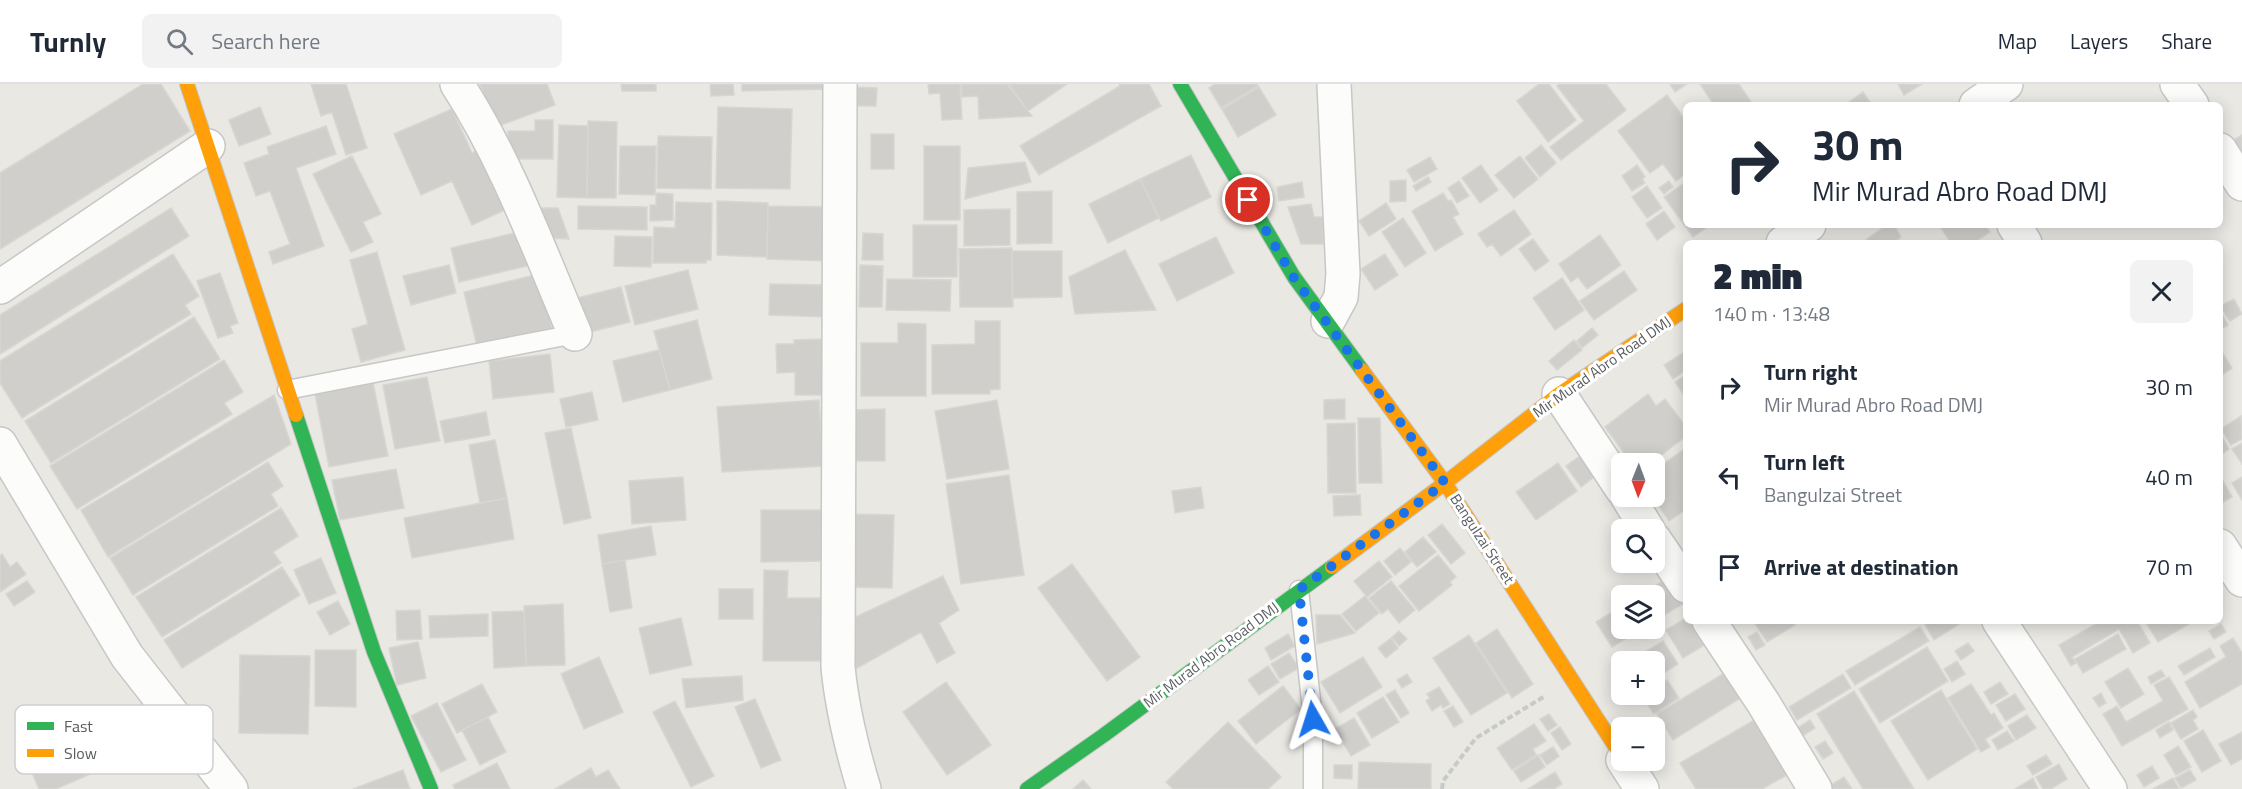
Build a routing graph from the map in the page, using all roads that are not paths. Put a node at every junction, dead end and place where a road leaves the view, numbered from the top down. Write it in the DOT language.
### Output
graph roads {
  1 [pos="187,84"];
  2 [pos="457,84"];
  3 [pos="840,84"];
  4 [pos="1180,84"];
  5 [pos="1334,84"];
  6 [pos="2177,84"];
  7 [pos="2190,102"];
  8 [pos="208,146"];
  9 [pos="2223,155"];
  10 [pos="2242,184"];
  11 [pos="1805,228"];
  12 [pos="1787,240"];
  13 [pos="0,287"];
  14 [pos="1683,311"];
  15 [pos="1328,321"];
  16 [pos="575,334"];
  17 [pos="287,390"];
  18 [pos="1559,394"];
  19 [pos="0,444"];
  20 [pos="1611,472"];
  21 [pos="1445,483"];
  22 [pos="2223,551"];
  23 [pos="1665,555"];
  24 [pos="2242,580"];
  25 [pos="1683,582"];
  26 [pos="1299,590"];
  27 [pos="1711,624"];
  28 [pos="2001,624"];
  29 [pos="165,705"];
  30 [pos="1611,742"];
  31 [pos="213,766"];
  32 [pos="1630,771"];
  33 [pos="231,789"];
  34 [pos="431,789"];
  35 [pos="864,789"];
  36 [pos="1027,789"];
  37 [pos="1312,789"];
  38 [pos="1642,789"];
  39 [pos="1815,789"];
  40 [pos="2110,789"];
  1 -- 8 [label="street"];
  2 -- 16 [label="street"];
  3 -- 35 [label="street"];
  4 -- 15 [label="street, Bangulzai Street"];
  5 -- 15 [label="street"];
  6 -- 7 [label="street"];
  8 -- 13 [label="street"];
  8 -- 17 [label="street"];
  9 -- 10 [label="street"];
  11 -- 12 [label="street"];
  14 -- 18 [label="street, Mir Murad Abro Road DMJ"];
  15 -- 21 [label="street, Bangulzai Street"];
  16 -- 17 [label="lane"];
  17 -- 34 [label="street"];
  18 -- 20 [label="street"];
  18 -- 21 [label="street, Mir Murad Abro Road DMJ"];
  19 -- 29 [label="street"];
  21 -- 26 [label="street, Mir Murad Abro Road DMJ"];
  21 -- 30 [label="street, Bangulzai Street"];
  22 -- 24 [label="street"];
  23 -- 25 [label="street"];
  26 -- 36 [label="street, Mir Murad Abro Road DMJ"];
  26 -- 37 [label="lane"];
  27 -- 39 [label="street"];
  28 -- 40 [label="street"];
  31 -- 33 [label="street"];
  32 -- 38 [label="street, Bangulzai Street"];
}
